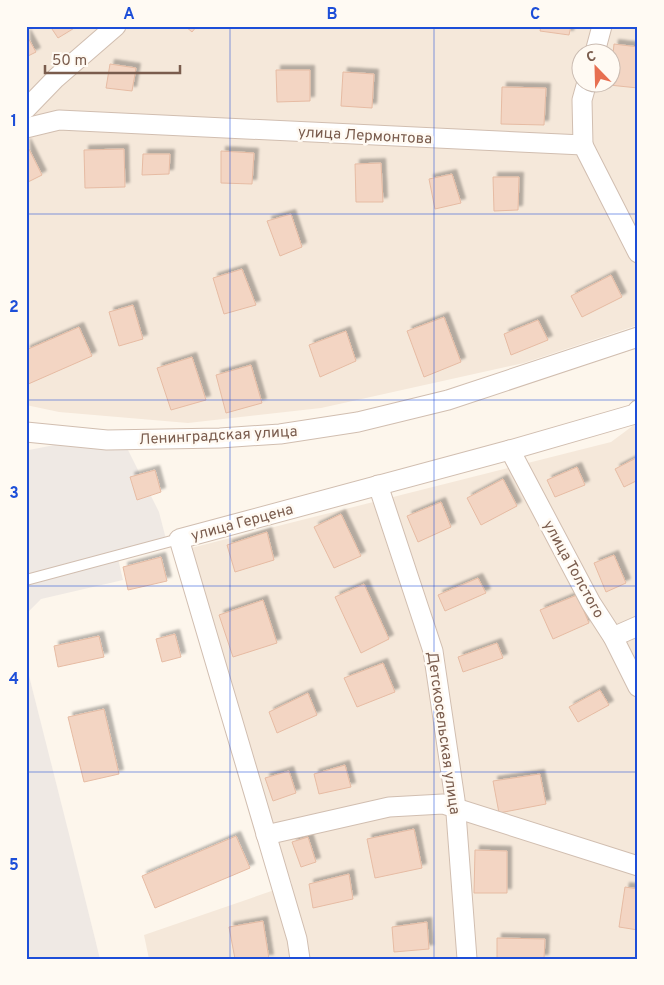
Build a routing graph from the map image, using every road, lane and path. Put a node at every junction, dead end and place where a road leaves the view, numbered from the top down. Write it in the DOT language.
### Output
graph roads {
  1 [pos="116,26"];
  2 [pos="602,26"];
  3 [pos="598,42"];
  4 [pos="584,92"];
  5 [pos="26,109"];
  6 [pos="26,128"];
  7 [pos="583,145"];
  8 [pos="638,253"];
  9 [pos="638,337"];
  10 [pos="638,410"];
  11 [pos="26,432"];
  12 [pos="510,450"];
  13 [pos="378,485"];
  14 [pos="179,539"];
  15 [pos="26,580"];
  16 [pos="638,626"];
  17 [pos="613,638"];
  18 [pos="638,687"];
  19 [pos="456,808"];
  20 [pos="266,835"];
  21 [pos="638,866"];
  22 [pos="300,959"];
  23 [pos="467,959"];
  1 -- 5 [label="street"];
  2 -- 3 [label="street"];
  4 -- 7 [label="street"];
  6 -- 7 [label="street, улица Лермонтова"];
  7 -- 8 [label="street"];
  9 -- 11 [label="street, Ленинградская улица"];
  10 -- 12 [label="street, улица Герцена"];
  12 -- 13 [label="street, улица Герцена"];
  12 -- 17 [label="street, улица Толстого"];
  13 -- 14 [label="street, улица Герцена"];
  13 -- 19 [label="street, Детскосельская улица"];
  14 -- 15 [label="lane"];
  14 -- 20 [label="street, улица Герцена"];
  16 -- 17 [label="street"];
  17 -- 18 [label="street, улица Толстого"];
  19 -- 20 [label="street"];
  19 -- 21 [label="street"];
  19 -- 23 [label="street, Детскосельская улица"];
  20 -- 22 [label="street, улица Герцена"];
}
